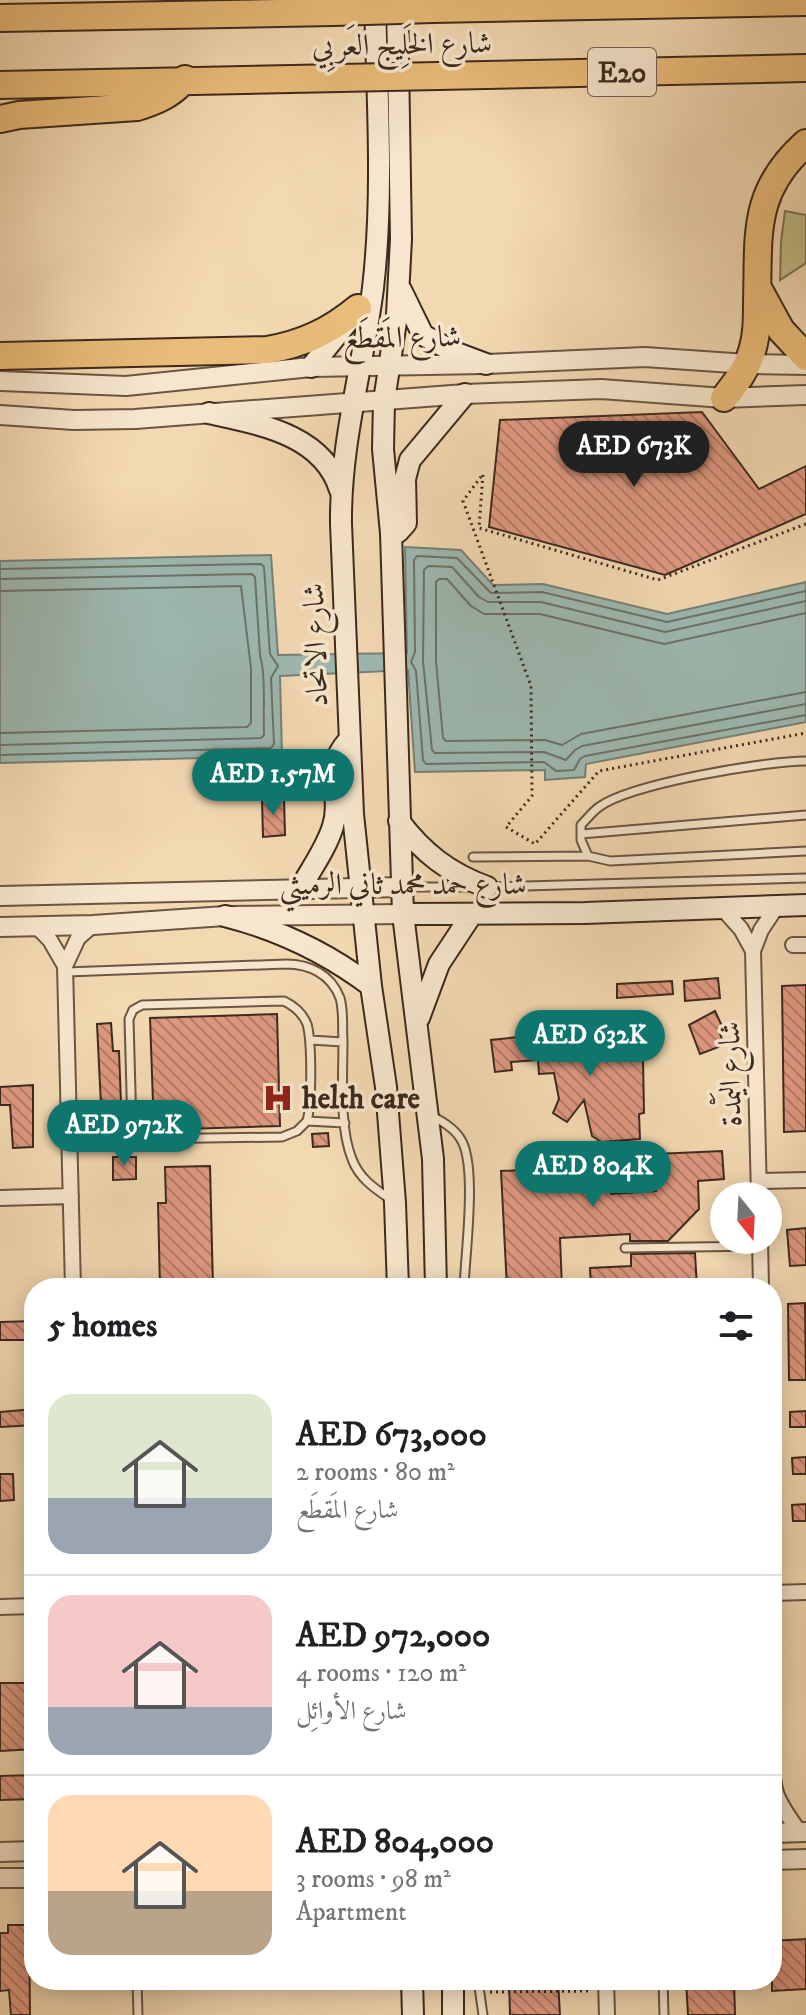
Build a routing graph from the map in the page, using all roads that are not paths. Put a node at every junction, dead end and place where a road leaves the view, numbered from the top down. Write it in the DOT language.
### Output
graph roads {
  1 [pos="133,0"];
  2 [pos="375,0"];
  3 [pos="397,0"];
  4 [pos="806,2"];
  5 [pos="645,3"];
  6 [pos="187,14"];
  7 [pos="0,18"];
  8 [pos="806,68"];
  9 [pos="185,79"];
  10 [pos="0,85"];
  11 [pos="0,119"];
  12 [pos="806,143"];
  13 [pos="399,285"];
  14 [pos="757,286"];
  15 [pos="366,297"];
  16 [pos="0,356"];
  17 [pos="806,357"];
  18 [pos="361,364"];
  19 [pos="389,364"];
  20 [pos="486,364"];
  21 [pos="747,364"];
  22 [pos="806,365"];
  23 [pos="311,367"];
  24 [pos="0,381"];
  25 [pos="465,394"];
  26 [pos="806,395"];
  27 [pos="724,398"];
  28 [pos="384,401"];
  29 [pos="353,402"];
  30 [pos="209,413"];
  31 [pos="0,415"];
  32 [pos="340,492"];
  33 [pos="391,533"];
  34 [pos="348,741"];
  35 [pos="806,761"];
  36 [pos="806,815"];
  37 [pos="399,821"];
  38 [pos="581,834"];
  39 [pos="806,851"];
  40 [pos="588,856"];
  41 [pos="473,857"];
  42 [pos="806,878"];
  43 [pos="361,887"];
  44 [pos="402,887"];
  45 [pos="487,887"];
  46 [pos="300,889"];
  47 [pos="0,896"];
  48 [pos="806,905"];
  49 [pos="777,906"];
  50 [pos="721,907"];
  51 [pos="365,914"];
  52 [pos="403,914"];
  53 [pos="472,914"];
  54 [pos="225,916"];
  55 [pos="93,925"];
  56 [pos="36,926"];
  57 [pos="0,927"];
  58 [pos="753,951"];
  59 [pos="65,969"];
  60 [pos="371,986"];
  61 [pos="416,1026"];
  62 [pos="310,1040"];
  63 [pos="343,1042"];
  64 [pos="428,1113"];
  65 [pos="307,1121"];
  66 [pos="345,1123"];
  67 [pos="806,1180"];
  68 [pos="759,1182"];
  69 [pos="782,1185"];
  70 [pos="71,1196"];
  71 [pos="0,1198"];
  72 [pos="395,1203"];
  73 [pos="710,1245"];
  74 [pos="625,1248"];
  75 [pos="760,1254"];
  76 [pos="73,1278"];
  77 [pos="393,1278"];
  78 [pos="436,1278"];
  79 [pos="465,1278"];
  80 [pos="761,1278"];
  81 [pos="806,1592"];
  82 [pos="782,1593"];
  83 [pos="24,1606"];
  84 [pos="0,1607"];
  85 [pos="782,1808"];
  86 [pos="803,1832"];
  87 [pos="782,1833"];
  88 [pos="24,1851"];
  89 [pos="0,1852"];
  90 [pos="806,1859"];
  91 [pos="782,1860"];
  92 [pos="0,1878"];
  93 [pos="24,1878"];
  94 [pos="137,1990"];
  95 [pos="412,1990"];
  96 [pos="453,1990"];
  97 [pos="480,1990"];
  98 [pos="606,1990"];
  99 [pos="663,1990"];
  100 [pos="138,2015"];
  101 [pos="413,2015"];
  102 [pos="453,2015"];
  103 [pos="483,2015"];
  104 [pos="607,2015"];
  105 [pos="664,2015"];
  1 -- 6 [label="highway"];
  2 -- 15 [label="main road, شارع الاتحاد"];
  3 -- 13 [label="main road"];
  4 -- 5 [label="highway, شارع الخَلِيج العَربِي / E20"];
  5 -- 6 [label="highway, شارع الخَلِيج العَربِي / E20, bridge"];
  6 -- 7 [label="highway, شارع الخَلِيج العَربِي / E20"];
  8 -- 9 [label="highway, شارع الخَلِيج العَربِي / E20, bridge"];
  9 -- 10 [label="highway, شارع الخَلِيج العَربِي / E20"];
  9 -- 11 [label="highway"];
  12 -- 14 [label="highway"];
  13 -- 19 [label="main road"];
  13 -- 20 [label="main road"];
  14 -- 17 [label="highway"];
  14 -- 21 [label="highway"];
  15 -- 16 [label="highway"];
  15 -- 18 [label="main road, شارع الاتحاد"];
  15 -- 23 [label="main road"];
  18 -- 19 [label="street, شارع المَقطَع"];
  18 -- 23 [label="street, شارع المَقطَع"];
  18 -- 29 [label="main road, شارع الاتحاد"];
  19 -- 20 [label="street, شارع المَقطَع"];
  19 -- 28 [label="main road"];
  20 -- 21 [label="street, شارع المَقطَع"];
  21 -- 22 [label="street, شارع المَقطَع"];
  21 -- 27 [label="highway"];
  23 -- 24 [label="street, شارع المَقطَع"];
  25 -- 27 [label="street, شارع المَقطَع"];
  25 -- 28 [label="street, شارع المَقطَع"];
  25 -- 33 [label="main road"];
  26 -- 27 [label="street, شارع المَقطَع"];
  28 -- 29 [label="street, شارع المَقطَع"];
  28 -- 33 [label="main road"];
  29 -- 30 [label="street, شارع المَقطَع"];
  29 -- 32 [label="main road, شارع الاتحاد"];
  30 -- 31 [label="street, شارع المَقطَع"];
  30 -- 32 [label="main road"];
  32 -- 34 [label="main road, شارع الاتحاد"];
  33 -- 37 [label="main road"];
  34 -- 43 [label="main road, شارع الاتحاد"];
  34 -- 46 [label="main road"];
  35 -- 38 [label="lane"];
  36 -- 38 [label="lane"];
  37 -- 44 [label="main road"];
  37 -- 45 [label="main road"];
  38 -- 40 [label="lane"];
  39 -- 40 [label="lane"];
  40 -- 41 [label="lane"];
  42 -- 45 [label="lane, شارع حمد محمد ثاني الرميثي"];
  43 -- 44 [label="street, شارع حمد محمد ثاني الرميثي"];
  43 -- 46 [label="street, شارع حمد محمد ثاني الرميثي"];
  43 -- 51 [label="main road, شارع الاتحاد"];
  44 -- 45 [label="lane, شارع حمد محمد ثاني الرميثي"];
  44 -- 52 [label="main road"];
  46 -- 47 [label="street, شارع حمد محمد ثاني الرميثي"];
  48 -- 49 [label="main road, شارع حمد محمد ثاني الرميثي"];
  49 -- 50 [label="main road, شارع حمد محمد ثاني الرميثي"];
  49 -- 58 [label="street, شارع اليَمْدة"];
  50 -- 53 [label="main road, شارع حمد محمد ثاني الرميثي"];
  50 -- 58 [label="street"];
  51 -- 52 [label="street, شارع حمد محمد ثاني الرميثي"];
  51 -- 54 [label="street, شارع حمد محمد ثاني الرميثي"];
  51 -- 60 [label="main road, شارع الاتحاد"];
  52 -- 53 [label="main road, شارع حمد محمد ثاني الرميثي"];
  52 -- 61 [label="main road"];
  53 -- 61 [label="main road"];
  54 -- 55 [label="street, شارع حمد محمد ثاني الرميثي"];
  54 -- 60 [label="main road"];
  55 -- 56 [label="street, شارع حمد محمد ثاني الرميثي"];
  55 -- 59 [label="street"];
  56 -- 57 [label="street, شارع حمد محمد ثاني الرميثي"];
  56 -- 59 [label="street"];
  58 -- 68 [label="street, شارع اليَمْدة"];
  59 -- 63 [label="lane"];
  59 -- 70 [label="street"];
  60 -- 72 [label="main road, شارع الاتحاد"];
  61 -- 64 [label="main road"];
  62 -- 63 [label="lane"];
  62 -- 65 [label="lane"];
  62 -- 65 [label="lane"];
  63 -- 66 [label="lane"];
  64 -- 78 [label="main road"];
  64 -- 79 [label="lane"];
  65 -- 66 [label="lane"];
  66 -- 72 [label="lane"];
  67 -- 69 [label="street"];
  70 -- 71 [label="street"];
  70 -- 76 [label="street"];
  72 -- 77 [label="main road, شارع الاتحاد"];
  73 -- 74 [label="lane"];
  75 -- 80 [label="street"];
  81 -- 82 [label="street"];
  83 -- 84 [label="street"];
  85 -- 86 [label="street"];
  86 -- 87 [label="street"];
  88 -- 89 [label="street"];
  90 -- 91 [label="street"];
  92 -- 93 [label="street"];
  94 -- 100 [label="lane"];
  95 -- 101 [label="main road"];
  96 -- 102 [label="main road"];
  97 -- 103 [label="lane"];
  98 -- 104 [label="street"];
  99 -- 105 [label="lane"];
}
